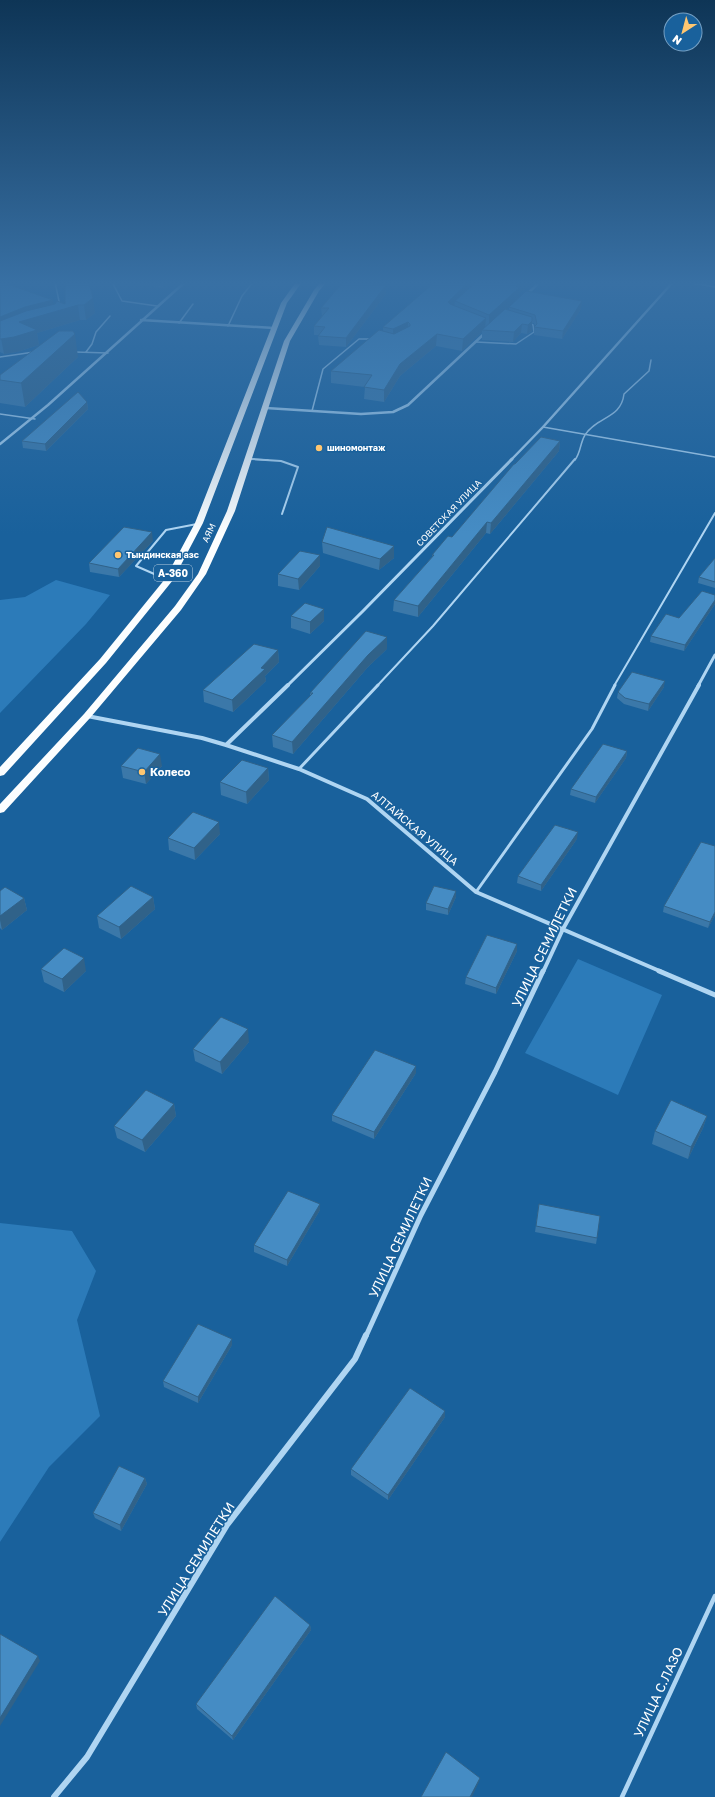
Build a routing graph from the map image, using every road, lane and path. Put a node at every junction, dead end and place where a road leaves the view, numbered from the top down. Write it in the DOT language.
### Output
graph roads {
  1 [pos="94,366"];
  2 [pos="259,366"];
  3 [pos="279,366"];
  4 [pos="327,366"];
  5 [pos="450,366"];
  6 [pos="598,366"];
  7 [pos="650,366"];
  8 [pos="266,408"];
  9 [pos="312,411"];
  10 [pos="0,414"];
  11 [pos="35,418"];
  12 [pos="543,427"];
  13 [pos="585,435"];
  14 [pos="0,444"];
  15 [pos="715,457"];
  16 [pos="249,459"];
  17 [pos="715,513"];
  18 [pos="282,514"];
  19 [pos="199,523"];
  20 [pos="169,580"];
  21 [pos="715,656"];
  22 [pos="87,716"];
  23 [pos="226,745"];
  24 [pos="299,769"];
  25 [pos="0,773"];
  26 [pos="0,810"];
  27 [pos="476,892"];
  28 [pos="563,929"];
  29 [pos="715,995"];
  30 [pos="715,1596"];
  31 [pos="54,1797"];
  32 [pos="622,1797"];
  1 -- 11 [label="street"];
  2 -- 19 [label="highway, АЯМ / А-360"];
  3 -- 8 [label="highway, АЯМ / А-360"];
  4 -- 9 [label="lane"];
  5 -- 9 [label="street"];
  6 -- 12 [label="street, СОВЕТСКАЯ УЛИЦА"];
  7 -- 13 [label="lane"];
  8 -- 9 [label="street"];
  8 -- 16 [label="highway, АЯМ / А-360"];
  10 -- 11 [label="lane"];
  11 -- 14 [label="street"];
  12 -- 13 [label="lane"];
  12 -- 23 [label="street, СОВЕТСКАЯ УЛИЦА"];
  13 -- 15 [label="lane"];
  13 -- 24 [label="lane"];
  16 -- 18 [label="lane"];
  16 -- 22 [label="highway, АЯМ / А-360"];
  17 -- 27 [label="lane"];
  19 -- 20 [label="highway, АЯМ / А-360"];
  19 -- 20 [label="lane"];
  20 -- 25 [label="highway, АЯМ / А-360"];
  21 -- 28 [label="street, УЛИЦА СЕМИЛЕТКИ"];
  22 -- 23 [label="street, АЛТАЙСКАЯ УЛИЦА"];
  22 -- 26 [label="highway, АЯМ / А-360"];
  23 -- 24 [label="street, АЛТАЙСКАЯ УЛИЦА"];
  24 -- 27 [label="street, АЛТАЙСКАЯ УЛИЦА"];
  27 -- 28 [label="street, АЛТАЙСКАЯ УЛИЦА"];
  28 -- 29 [label="street, АЛТАЙСКАЯ УЛИЦА"];
  28 -- 31 [label="street, УЛИЦА СЕМИЛЕТКИ"];
  30 -- 32 [label="lane, УЛИЦА С.ЛАЗО"];
}
